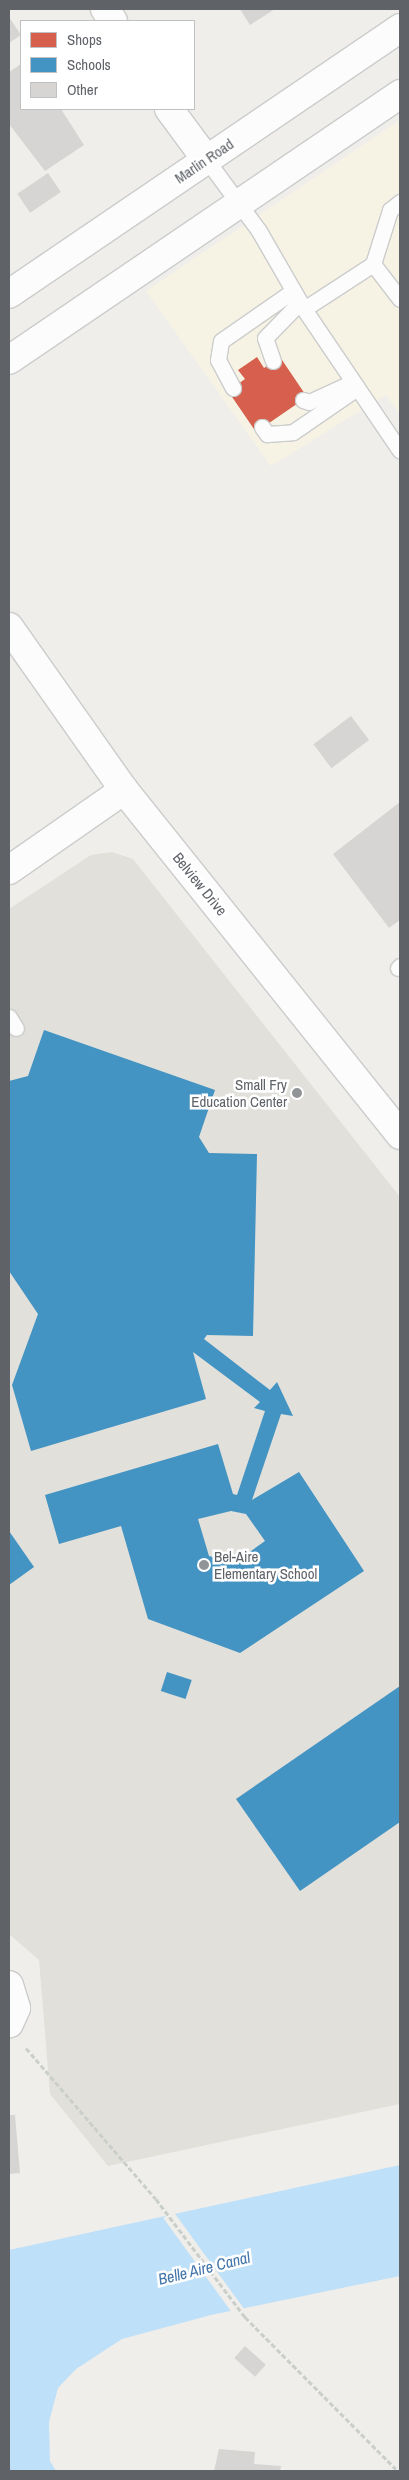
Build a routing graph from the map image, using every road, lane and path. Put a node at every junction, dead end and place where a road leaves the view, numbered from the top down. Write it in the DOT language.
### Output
graph roads {
  1 [pos="105,9"];
  2 [pos="112,20"];
  3 [pos="400,28"];
  4 [pos="400,94"];
  5 [pos="170,110"];
  6 [pos="206,159"];
  7 [pos="400,202"];
  8 [pos="239,204"];
  9 [pos="373,264"];
  10 [pos="9,294"];
  11 [pos="400,300"];
  12 [pos="299,301"];
  13 [pos="9,360"];
  14 [pos="273,361"];
  15 [pos="355,385"];
  16 [pos="233,388"];
  17 [pos="304,400"];
  18 [pos="262,428"];
  19 [pos="400,451"];
  20 [pos="9,627"];
  21 [pos="124,790"];
  22 [pos="9,870"];
  23 [pos="400,1135"];
  24 [pos="9,1985"];
  25 [pos="15,2033"];
  26 [pos="396,2469"];
  1 -- 2 [label="street"];
  3 -- 6 [label="street, Marlin Road"];
  4 -- 8 [label="street"];
  5 -- 6 [label="street"];
  6 -- 8 [label="lane"];
  6 -- 10 [label="street, Marlin Road"];
  7 -- 9 [label="lane"];
  8 -- 12 [label="lane"];
  8 -- 13 [label="street"];
  9 -- 11 [label="lane"];
  9 -- 12 [label="lane"];
  12 -- 14 [label="lane"];
  12 -- 15 [label="lane"];
  12 -- 16 [label="lane"];
  15 -- 17 [label="lane"];
  15 -- 18 [label="lane"];
  15 -- 19 [label="lane"];
  20 -- 21 [label="street, Belview Drive"];
  21 -- 22 [label="street"];
  21 -- 23 [label="street, Belview Drive"];
  24 -- 25 [label="street"];
  25 -- 26 [label="path"];
}
